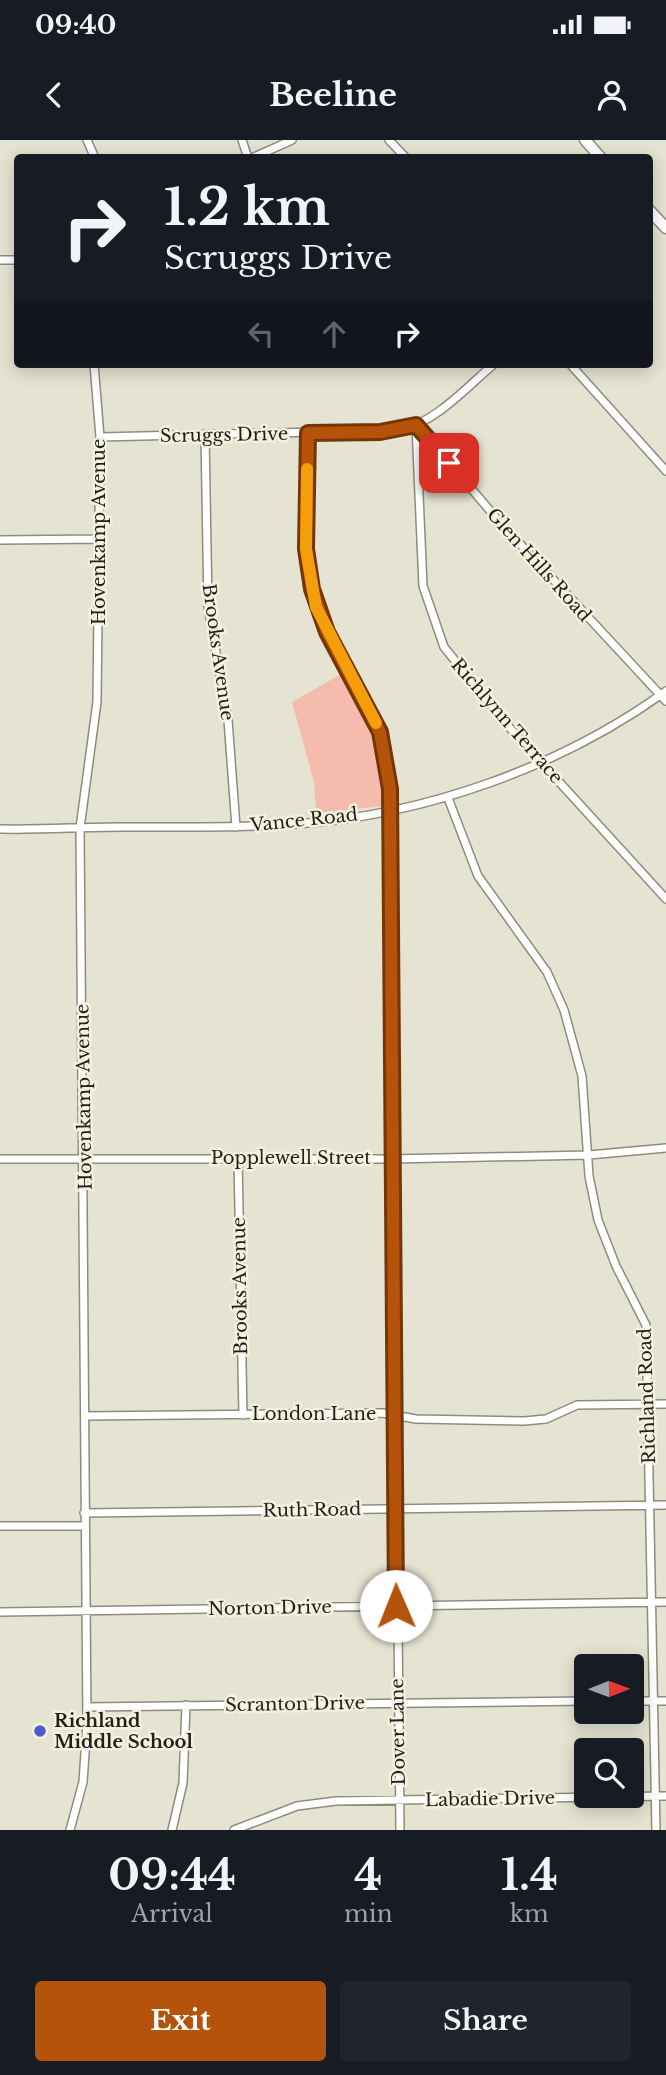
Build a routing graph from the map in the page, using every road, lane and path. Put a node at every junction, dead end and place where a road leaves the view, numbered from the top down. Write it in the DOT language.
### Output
graph roads {
  1 [pos="292,140"];
  2 [pos="389,140"];
  3 [pos="585,140"];
  4 [pos="259,154"];
  5 [pos="402,154"];
  6 [pos="597,154"];
  7 [pos="94,368"];
  8 [pos="489,368"];
  9 [pos="574,368"];
  10 [pos="416,425"];
  11 [pos="308,433"];
  12 [pos="205,435"];
  13 [pos="100,437"];
  14 [pos="666,471"];
  15 [pos="100,539"];
  16 [pos="0,540"];
  17 [pos="664,696"];
  18 [pos="540,761"];
  19 [pos="448,797"];
  20 [pos="390,809"];
  21 [pos="236,827"];
  22 [pos="0,828"];
  23 [pos="80,828"];
  24 [pos="666,899"];
  25 [pos="666,1148"];
  26 [pos="589,1155"];
  27 [pos="238,1158"];
  28 [pos="391,1159"];
  29 [pos="0,1160"];
  30 [pos="84,1160"];
  31 [pos="648,1404"];
  32 [pos="666,1404"];
  33 [pos="243,1415"];
  34 [pos="395,1415"];
  35 [pos="85,1416"];
  36 [pos="649,1505"];
  37 [pos="666,1505"];
  38 [pos="395,1509"];
  39 [pos="84,1513"];
  40 [pos="0,1526"];
  41 [pos="85,1527"];
  42 [pos="652,1602"];
  43 [pos="666,1602"];
  44 [pos="396,1606"];
  45 [pos="87,1611"];
  46 [pos="0,1612"];
  47 [pos="574,1701"];
  48 [pos="644,1701"];
  49 [pos="654,1701"];
  50 [pos="666,1701"];
  51 [pos="398,1703"];
  52 [pos="186,1705"];
  53 [pos="87,1707"];
  54 [pos="654,1796"];
  55 [pos="666,1796"];
  56 [pos="399,1800"];
  57 [pos="71,1830"];
  58 [pos="172,1830"];
  59 [pos="234,1830"];
  60 [pos="400,1830"];
  61 [pos="656,1830"];
  1 -- 4 [label="street"];
  2 -- 5 [label="street"];
  3 -- 6 [label="main road"];
  7 -- 13 [label="street, Hovenkamp Avenue"];
  8 -- 10 [label="street, Scruggs Drive"];
  9 -- 14 [label="street"];
  10 -- 11 [label="street, Scruggs Drive"];
  10 -- 17 [label="street, Glen Hills Road"];
  10 -- 18 [label="street, Richlynn Terrace"];
  11 -- 12 [label="street, Scruggs Drive"];
  11 -- 20 [label="street, Dover Lane"];
  12 -- 13 [label="street, Scruggs Drive"];
  12 -- 21 [label="street, Brooks Avenue"];
  13 -- 15 [label="street, Hovenkamp Avenue"];
  15 -- 16 [label="street"];
  15 -- 23 [label="street, Hovenkamp Avenue"];
  17 -- 18 [label="street, Vance Road"];
  18 -- 19 [label="street, Vance Road"];
  18 -- 24 [label="street, Richlynn Terrace"];
  19 -- 20 [label="street, Vance Road"];
  19 -- 26 [label="street, Richland Road"];
  20 -- 21 [label="street, Vance Road"];
  20 -- 28 [label="street, Dover Lane"];
  21 -- 23 [label="street, Vance Road"];
  22 -- 23 [label="street, Vance Road"];
  23 -- 30 [label="street, Hovenkamp Avenue"];
  25 -- 26 [label="street, Popplewell Street"];
  26 -- 28 [label="street, Popplewell Street"];
  26 -- 31 [label="street, Richland Road"];
  27 -- 28 [label="street, Popplewell Street"];
  27 -- 30 [label="street, Popplewell Street"];
  27 -- 33 [label="street, Brooks Avenue"];
  28 -- 34 [label="street, Dover Lane"];
  29 -- 30 [label="street, Popplewell Street"];
  30 -- 35 [label="street, Hovenkamp Avenue"];
  31 -- 32 [label="street, London Lane"];
  31 -- 34 [label="street, London Lane"];
  31 -- 36 [label="street, Richland Road"];
  33 -- 34 [label="street, London Lane"];
  33 -- 35 [label="street, London Lane"];
  34 -- 38 [label="street, Dover Lane"];
  35 -- 39 [label="street, Hovenkamp Avenue"];
  36 -- 37 [label="street, Ruth Road"];
  36 -- 38 [label="street, Ruth Road"];
  36 -- 42 [label="street, Richland Road"];
  38 -- 39 [label="street, Ruth Road"];
  38 -- 44 [label="street, Dover Lane"];
  39 -- 41 [label="street, Hovenkamp Avenue"];
  40 -- 41 [label="street"];
  41 -- 45 [label="street, Hovenkamp Avenue"];
  42 -- 43 [label="street, Norton Drive"];
  42 -- 44 [label="street, Norton Drive"];
  42 -- 49 [label="street, Richland Road"];
  44 -- 45 [label="street, Norton Drive"];
  44 -- 51 [label="street, Dover Lane"];
  45 -- 46 [label="street, Norton Drive"];
  45 -- 53 [label="street, Hovenkamp Avenue"];
  47 -- 51 [label="street, Scranton Drive"];
  48 -- 49 [label="street"];
  49 -- 50 [label="street"];
  49 -- 54 [label="street, Richland Road"];
  51 -- 52 [label="street, Scranton Drive"];
  51 -- 56 [label="street, Dover Lane"];
  52 -- 53 [label="street, Scranton Drive"];
  52 -- 58 [label="street"];
  53 -- 57 [label="street, Hovenkamp Avenue"];
  54 -- 55 [label="street, Labadie Drive"];
  54 -- 56 [label="street, Labadie Drive"];
  54 -- 61 [label="street, Richland Road"];
  56 -- 59 [label="street, Labadie Drive"];
  56 -- 60 [label="street, Dover Lane"];
}
